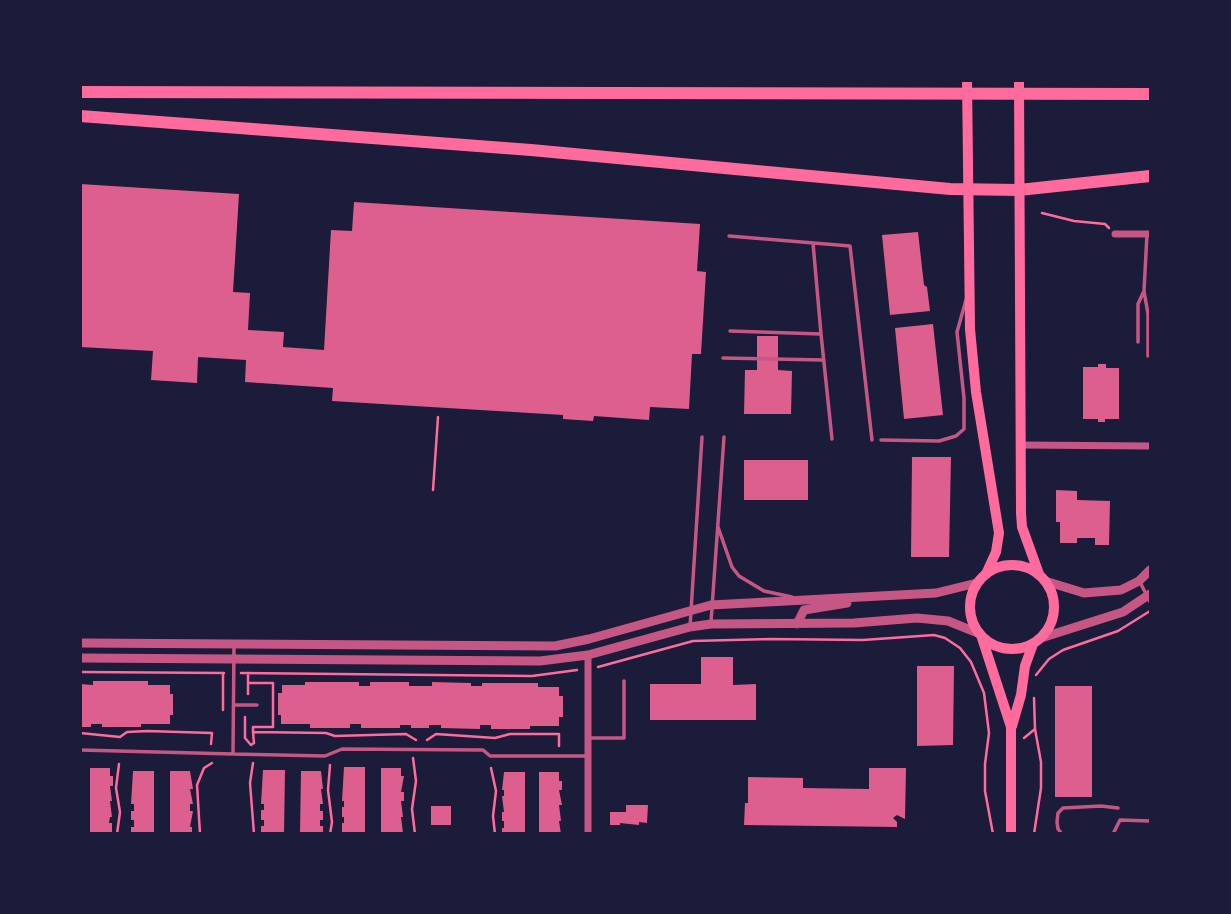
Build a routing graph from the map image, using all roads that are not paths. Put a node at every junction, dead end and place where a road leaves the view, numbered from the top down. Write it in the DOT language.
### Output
graph roads {
  1 [pos="967,80"];
  2 [pos="1019,80"];
  3 [pos="80,92"];
  4 [pos="1150,94"];
  5 [pos="80,116"];
  6 [pos="1150,176"];
  7 [pos="968,189"];
  8 [pos="1019,190"];
  9 [pos="1115,234"];
  10 [pos="1149,234"];
  11 [pos="729,236"];
  12 [pos="813,243"];
  13 [pos="1144,291"];
  14 [pos="968,292"];
  15 [pos="730,331"];
  16 [pos="821,334"];
  17 [pos="1138,342"];
  18 [pos="1148,356"];
  19 [pos="723,358"];
  20 [pos="824,360"];
  21 [pos="702,437"];
  22 [pos="724,437"];
  23 [pos="832,439"];
  24 [pos="872,440"];
  25 [pos="881,440"];
  26 [pos="1021,445"];
  27 [pos="1150,446"];
  28 [pos="718,525"];
  29 [pos="1150,570"];
  30 [pos="986,574"];
  31 [pos="1042,578"];
  32 [pos="1139,581"];
  33 [pos="977,583"];
  34 [pos="876,596"];
  35 [pos="1150,597"];
  36 [pos="801,599"];
  37 [pos="711,605"];
  38 [pos="690,611"];
  39 [pos="711,624"];
  40 [pos="797,624"];
  41 [pos="690,627"];
  42 [pos="980,635"];
  43 [pos="1037,641"];
  44 [pos="80,643"];
  45 [pos="234,645"];
  46 [pos="588,655"];
  47 [pos="80,658"];
  48 [pos="234,659"];
  49 [pos="624,681"];
  50 [pos="234,705"];
  51 [pos="257,705"];
  52 [pos="1012,727"];
  53 [pos="588,738"];
  54 [pos="80,750"];
  55 [pos="233,754"];
  56 [pos="588,757"];
  57 [pos="1118,808"];
  58 [pos="1150,821"];
  59 [pos="587,834"];
  60 [pos="1011,834"];
  61 [pos="1062,834"];
  62 [pos="1112,834"];
  1 -- 7 [label="main road"];
  2 -- 8 [label="main road"];
  3 -- 4 [label="highway"];
  5 -- 7 [label="highway"];
  6 -- 8 [label="highway"];
  7 -- 8 [label="highway"];
  7 -- 14 [label="main road"];
  8 -- 26 [label="main road"];
  9 -- 10 [label="street"];
  10 -- 13 [label="lane"];
  11 -- 12 [label="lane"];
  12 -- 16 [label="lane"];
  12 -- 24 [label="lane"];
  13 -- 17 [label="lane"];
  13 -- 18 [label="lane"];
  14 -- 25 [label="lane"];
  14 -- 30 [label="main road"];
  15 -- 16 [label="lane"];
  16 -- 20 [label="lane"];
  19 -- 20 [label="lane"];
  20 -- 23 [label="lane"];
  21 -- 38 [label="lane"];
  22 -- 28 [label="lane"];
  26 -- 27 [label="street"];
  26 -- 31 [label="main road"];
  28 -- 36 [label="lane"];
  28 -- 37 [label="lane"];
  29 -- 32 [label="street"];
  30 -- 31 [label="main road"];
  30 -- 33 [label="main road"];
  31 -- 32 [label="street"];
  31 -- 43 [label="main road"];
  32 -- 35 [label="lane"];
  33 -- 34 [label="street"];
  33 -- 42 [label="main road"];
  34 -- 36 [label="street"];
  34 -- 40 [label="street"];
  35 -- 43 [label="street"];
  36 -- 37 [label="street"];
  37 -- 38 [label="street"];
  37 -- 39 [label="lane"];
  38 -- 41 [label="lane"];
  38 -- 45 [label="street"];
  39 -- 40 [label="street"];
  39 -- 41 [label="street"];
  40 -- 42 [label="street"];
  41 -- 46 [label="street"];
  42 -- 43 [label="main road"];
  42 -- 52 [label="main road"];
  43 -- 52 [label="main road"];
  44 -- 45 [label="street"];
  45 -- 48 [label="lane"];
  46 -- 48 [label="street"];
  46 -- 53 [label="street"];
  47 -- 48 [label="street"];
  48 -- 50 [label="lane"];
  49 -- 53 [label="lane"];
  50 -- 51 [label="lane"];
  50 -- 55 [label="lane"];
  52 -- 60 [label="main road"];
  53 -- 56 [label="street"];
  54 -- 55 [label="lane"];
  55 -- 56 [label="lane"];
  56 -- 59 [label="street"];
  57 -- 61 [label="lane"];
  58 -- 62 [label="lane"];
}
